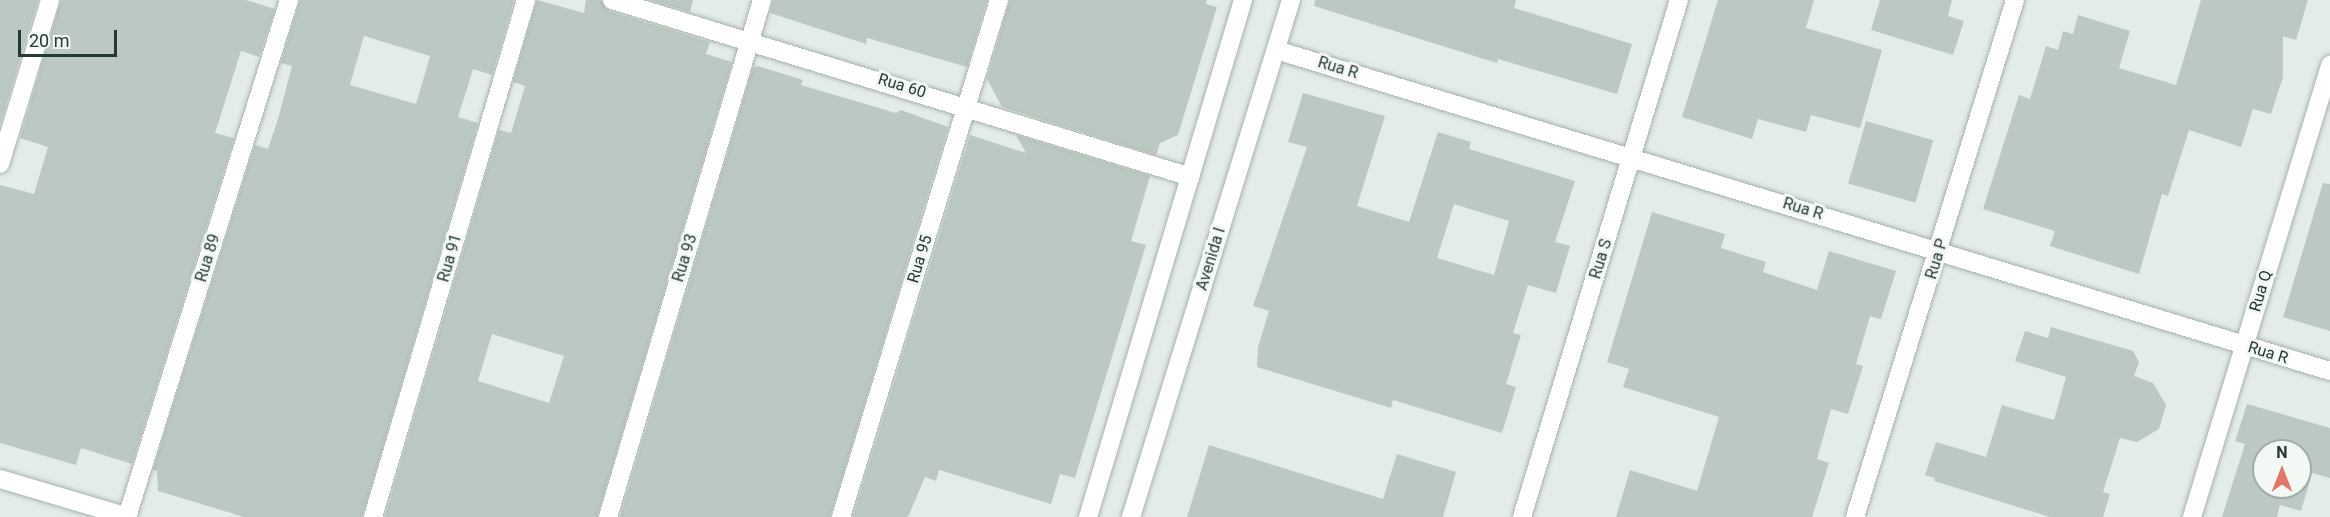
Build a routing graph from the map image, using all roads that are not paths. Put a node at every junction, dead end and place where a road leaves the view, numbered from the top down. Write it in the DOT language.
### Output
graph roads {
  1 [pos="50,0"];
  2 [pos="289,0"];
  3 [pos="526,0"];
  4 [pos="612,0"];
  5 [pos="762,0"];
  6 [pos="999,0"];
  7 [pos="1244,0"];
  8 [pos="1291,0"];
  9 [pos="1679,0"];
  10 [pos="2014,0"];
  11 [pos="750,39"];
  12 [pos="1276,50"];
  13 [pos="2330,65"];
  14 [pos="966,106"];
  15 [pos="1632,157"];
  16 [pos="0,164"];
  17 [pos="1191,177"];
  18 [pos="1940,251"];
  19 [pos="2244,346"];
  20 [pos="2330,371"];
  21 [pos="0,479"];
  22 [pos="127,517"];
  23 [pos="373,517"];
  24 [pos="608,517"];
  25 [pos="841,517"];
  26 [pos="1088,517"];
  27 [pos="1131,517"];
  28 [pos="1522,517"];
  29 [pos="1855,517"];
  30 [pos="2192,517"];
  1 -- 16 [label="street"];
  2 -- 22 [label="street, Rua 89"];
  3 -- 23 [label="street, Rua 91"];
  4 -- 11 [label="street, Rua 60"];
  5 -- 11 [label="street, Rua 93"];
  6 -- 14 [label="street, Rua 95"];
  7 -- 17 [label="street"];
  8 -- 12 [label="street, Avenida I"];
  9 -- 15 [label="street, Rua S"];
  10 -- 18 [label="street, Rua P"];
  11 -- 14 [label="street, Rua 60"];
  11 -- 24 [label="street, Rua 93"];
  12 -- 15 [label="street, Rua R"];
  12 -- 27 [label="street, Avenida I"];
  13 -- 19 [label="street, Rua Q"];
  14 -- 17 [label="street, Rua 60"];
  14 -- 25 [label="street, Rua 95"];
  15 -- 18 [label="street, Rua R"];
  15 -- 28 [label="street, Rua S"];
  17 -- 26 [label="street"];
  18 -- 19 [label="street, Rua R"];
  18 -- 29 [label="street, Rua P"];
  19 -- 20 [label="street, Rua R"];
  19 -- 30 [label="street, Rua Q"];
  21 -- 22 [label="street"];
}
